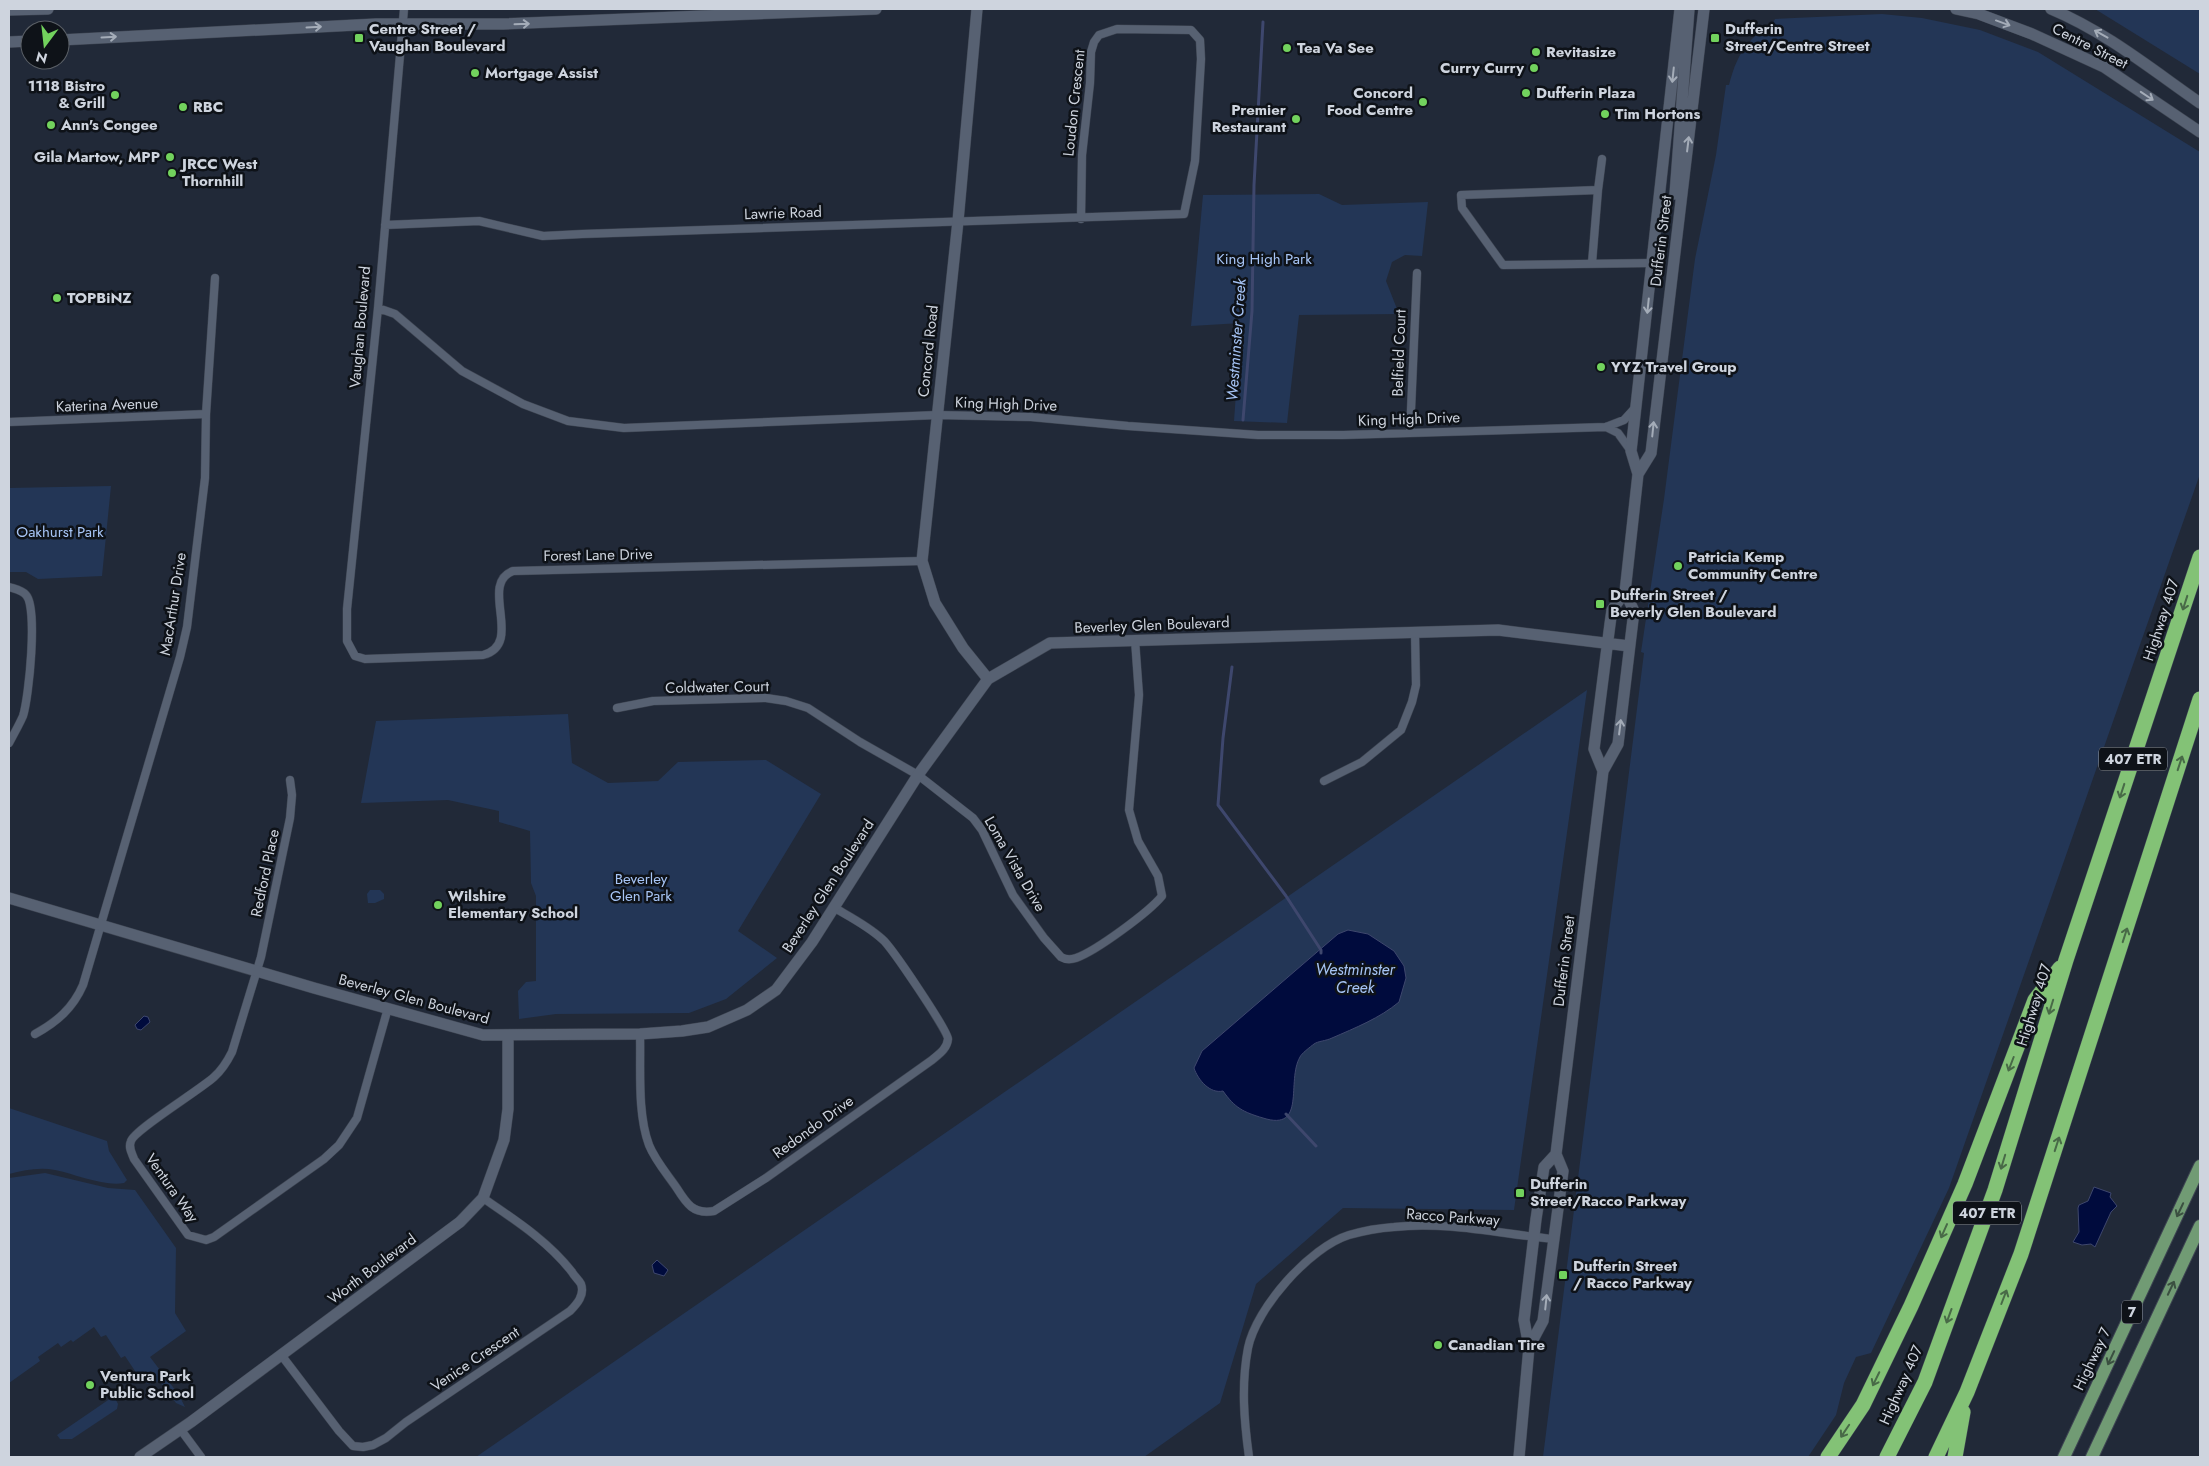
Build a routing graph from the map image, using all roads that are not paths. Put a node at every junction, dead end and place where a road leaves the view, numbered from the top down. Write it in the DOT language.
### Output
graph roads {
  1 [pos="48,9"];
  2 [pos="404,9"];
  3 [pos="876,9"];
  4 [pos="977,9"];
  5 [pos="1680,9"];
  6 [pos="1689,9"];
  7 [pos="1704,9"];
  8 [pos="1956,9"];
  9 [pos="2051,9"];
  10 [pos="9,10"];
  11 [pos="403,25"];
  12 [pos="70,39"];
  13 [pos="2200,103"];
  14 [pos="2200,132"];
  15 [pos="1602,159"];
  16 [pos="1598,190"];
  17 [pos="1184,214"];
  18 [pos="1081,219"];
  19 [pos="958,221"];
  20 [pos="385,225"];
  21 [pos="1675,248"];
  22 [pos="1592,263"];
  23 [pos="1652,263"];
  24 [pos="1417,273"];
  25 [pos="216,278"];
  26 [pos="378,308"];
  27 [pos="1636,407"];
  28 [pos="206,414"];
  29 [pos="937,416"];
  30 [pos="9,422"];
  31 [pos="1606,427"];
  32 [pos="1410,434"];
  33 [pos="1631,451"];
  34 [pos="1638,474"];
  35 [pos="2200,557"];
  36 [pos="922,561"];
  37 [pos="9,587"];
  38 [pos="1625,592"];
  39 [pos="1415,632"];
  40 [pos="1135,640"];
  41 [pos="1608,644"];
  42 [pos="1630,646"];
  43 [pos="350,648"];
  44 [pos="988,679"];
  45 [pos="2200,700"];
  46 [pos="617,708"];
  47 [pos="9,743"];
  48 [pos="1603,772"];
  49 [pos="918,775"];
  50 [pos="290,780"];
  51 [pos="1324,781"];
  52 [pos="9,898"];
  53 [pos="833,908"];
  54 [pos="101,925"];
  55 [pos="2066,960"];
  56 [pos="257,971"];
  57 [pos="388,1008"];
  58 [pos="35,1034"];
  59 [pos="640,1034"];
  60 [pos="508,1036"];
  61 [pos="1556,1154"];
  62 [pos="2200,1166"];
  63 [pos="484,1198"];
  64 [pos="2200,1226"];
  65 [pos="1534,1238"];
  66 [pos="1553,1239"];
  67 [pos="1529,1347"];
  68 [pos="282,1356"];
  69 [pos="1967,1392"];
  70 [pos="181,1430"];
  71 [pos="140,1457"];
  72 [pos="201,1457"];
  73 [pos="1248,1457"];
  74 [pos="1519,1457"];
  75 [pos="1828,1457"];
  76 [pos="1887,1457"];
  77 [pos="1936,1457"];
  78 [pos="1955,1457"];
  79 [pos="2064,1457"];
  80 [pos="2092,1457"];
  1 -- 10 [label="main road"];
  2 -- 11 [label="street, Vaughan Boulevard"];
  11 -- 3 [label="main road, one-way"];
  4 -- 19 [label="main road, Concord Road"];
  5 -- 23 [label="main road, Dufferin Street, one-way"];
  6 -- 21 [label="main road"];
  21 -- 7 [label="main road, Dufferin Street, one-way"];
  8 -- 14 [label="main road, Centre Street, one-way"];
  13 -- 9 [label="main road, Centre Street, one-way"];
  12 -- 11 [label="main road, one-way"];
  11 -- 20 [label="street, Vaughan Boulevard"];
  15 -- 16 [label="street"];
  16 -- 22 [label="street"];
  16 -- 22 [label="street"];
  17 -- 18 [label="street, Lawrie Road"];
  17 -- 18 [label="street, Loudon Crescent"];
  18 -- 19 [label="street, Lawrie Road"];
  19 -- 20 [label="street, Lawrie Road"];
  19 -- 29 [label="main road, Concord Road"];
  20 -- 26 [label="street, Vaughan Boulevard"];
  34 -- 21 [label="main road, Dufferin Street, one-way"];
  22 -- 23 [label="street"];
  23 -- 27 [label="main road, Dufferin Street, one-way"];
  24 -- 32 [label="street, Belfield Court"];
  25 -- 28 [label="street, MacArthur Drive"];
  26 -- 29 [label="street, King High Drive"];
  26 -- 43 [label="street, Vaughan Boulevard"];
  27 -- 31 [label="street, King High Drive"];
  27 -- 33 [label="main road, Dufferin Street"];
  28 -- 30 [label="street, Katerina Avenue"];
  28 -- 54 [label="street, MacArthur Drive"];
  29 -- 32 [label="street, King High Drive"];
  29 -- 36 [label="main road, Concord Road"];
  31 -- 32 [label="street, King High Drive"];
  31 -- 33 [label="street"];
  33 -- 34 [label="main road, Dufferin Street"];
  34 -- 38 [label="main road, Dufferin Street"];
  35 -- 55 [label="highway, Highway 407 / 407 ETR, one-way"];
  36 -- 43 [label="street, Forest Lane Drive"];
  36 -- 44 [label="main road, Concord Road"];
  37 -- 47 [label="street"];
  38 -- 41 [label="main road, Dufferin Street"];
  38 -- 42 [label="main road, Dufferin Street"];
  39 -- 40 [label="main road, Beverley Glen Boulevard"];
  39 -- 41 [label="main road, Beverley Glen Boulevard"];
  39 -- 51 [label="street"];
  40 -- 44 [label="main road, Beverley Glen Boulevard"];
  40 -- 49 [label="street, Loma Vista Drive"];
  41 -- 42 [label="main road, Beverley Glen Boulevard"];
  41 -- 48 [label="main road, Dufferin Street"];
  48 -- 42 [label="main road, Dufferin Street, one-way"];
  44 -- 49 [label="main road, Beverley Glen Boulevard"];
  69 -- 45 [label="highway, 407 ETR, one-way"];
  46 -- 49 [label="street, Coldwater Court"];
  48 -- 61 [label="main road, Dufferin Street"];
  49 -- 53 [label="main road, Beverley Glen Boulevard"];
  50 -- 56 [label="street, Redford Place"];
  52 -- 54 [label="main road, Beverley Glen Boulevard"];
  53 -- 59 [label="main road, Beverley Glen Boulevard"];
  53 -- 59 [label="street, Redondo Drive"];
  54 -- 56 [label="main road, Beverley Glen Boulevard"];
  54 -- 58 [label="street, MacArthur Drive"];
  55 -- 75 [label="highway, one-way"];
  55 -- 76 [label="highway, Highway 407 / 407 ETR, one-way"];
  56 -- 57 [label="main road, Beverley Glen Boulevard"];
  56 -- 57 [label="street, Ventura Way"];
  57 -- 60 [label="main road, Beverley Glen Boulevard"];
  59 -- 60 [label="main road, Beverley Glen Boulevard"];
  60 -- 63 [label="main road, Worth Boulevard"];
  61 -- 65 [label="main road, Dufferin Street"];
  61 -- 66 [label="main road, Dufferin Street"];
  62 -- 79 [label="main road, Highway 7 / 7, one-way"];
  63 -- 68 [label="main road, Worth Boulevard"];
  63 -- 68 [label="street, Venice Crescent"];
  80 -- 64 [label="main road, 7, one-way"];
  65 -- 66 [label="street, Racco Parkway"];
  65 -- 67 [label="main road, Dufferin Street"];
  65 -- 73 [label="street, Racco Parkway"];
  67 -- 66 [label="main road, Dufferin Street, one-way"];
  67 -- 74 [label="main road, Dufferin Street"];
  68 -- 70 [label="main road, Worth Boulevard"];
  69 -- 77 [label="highway, 407 ETR"];
  69 -- 78 [label="highway"];
  70 -- 71 [label="main road, Worth Boulevard"];
  70 -- 72 [label="street"];
}
